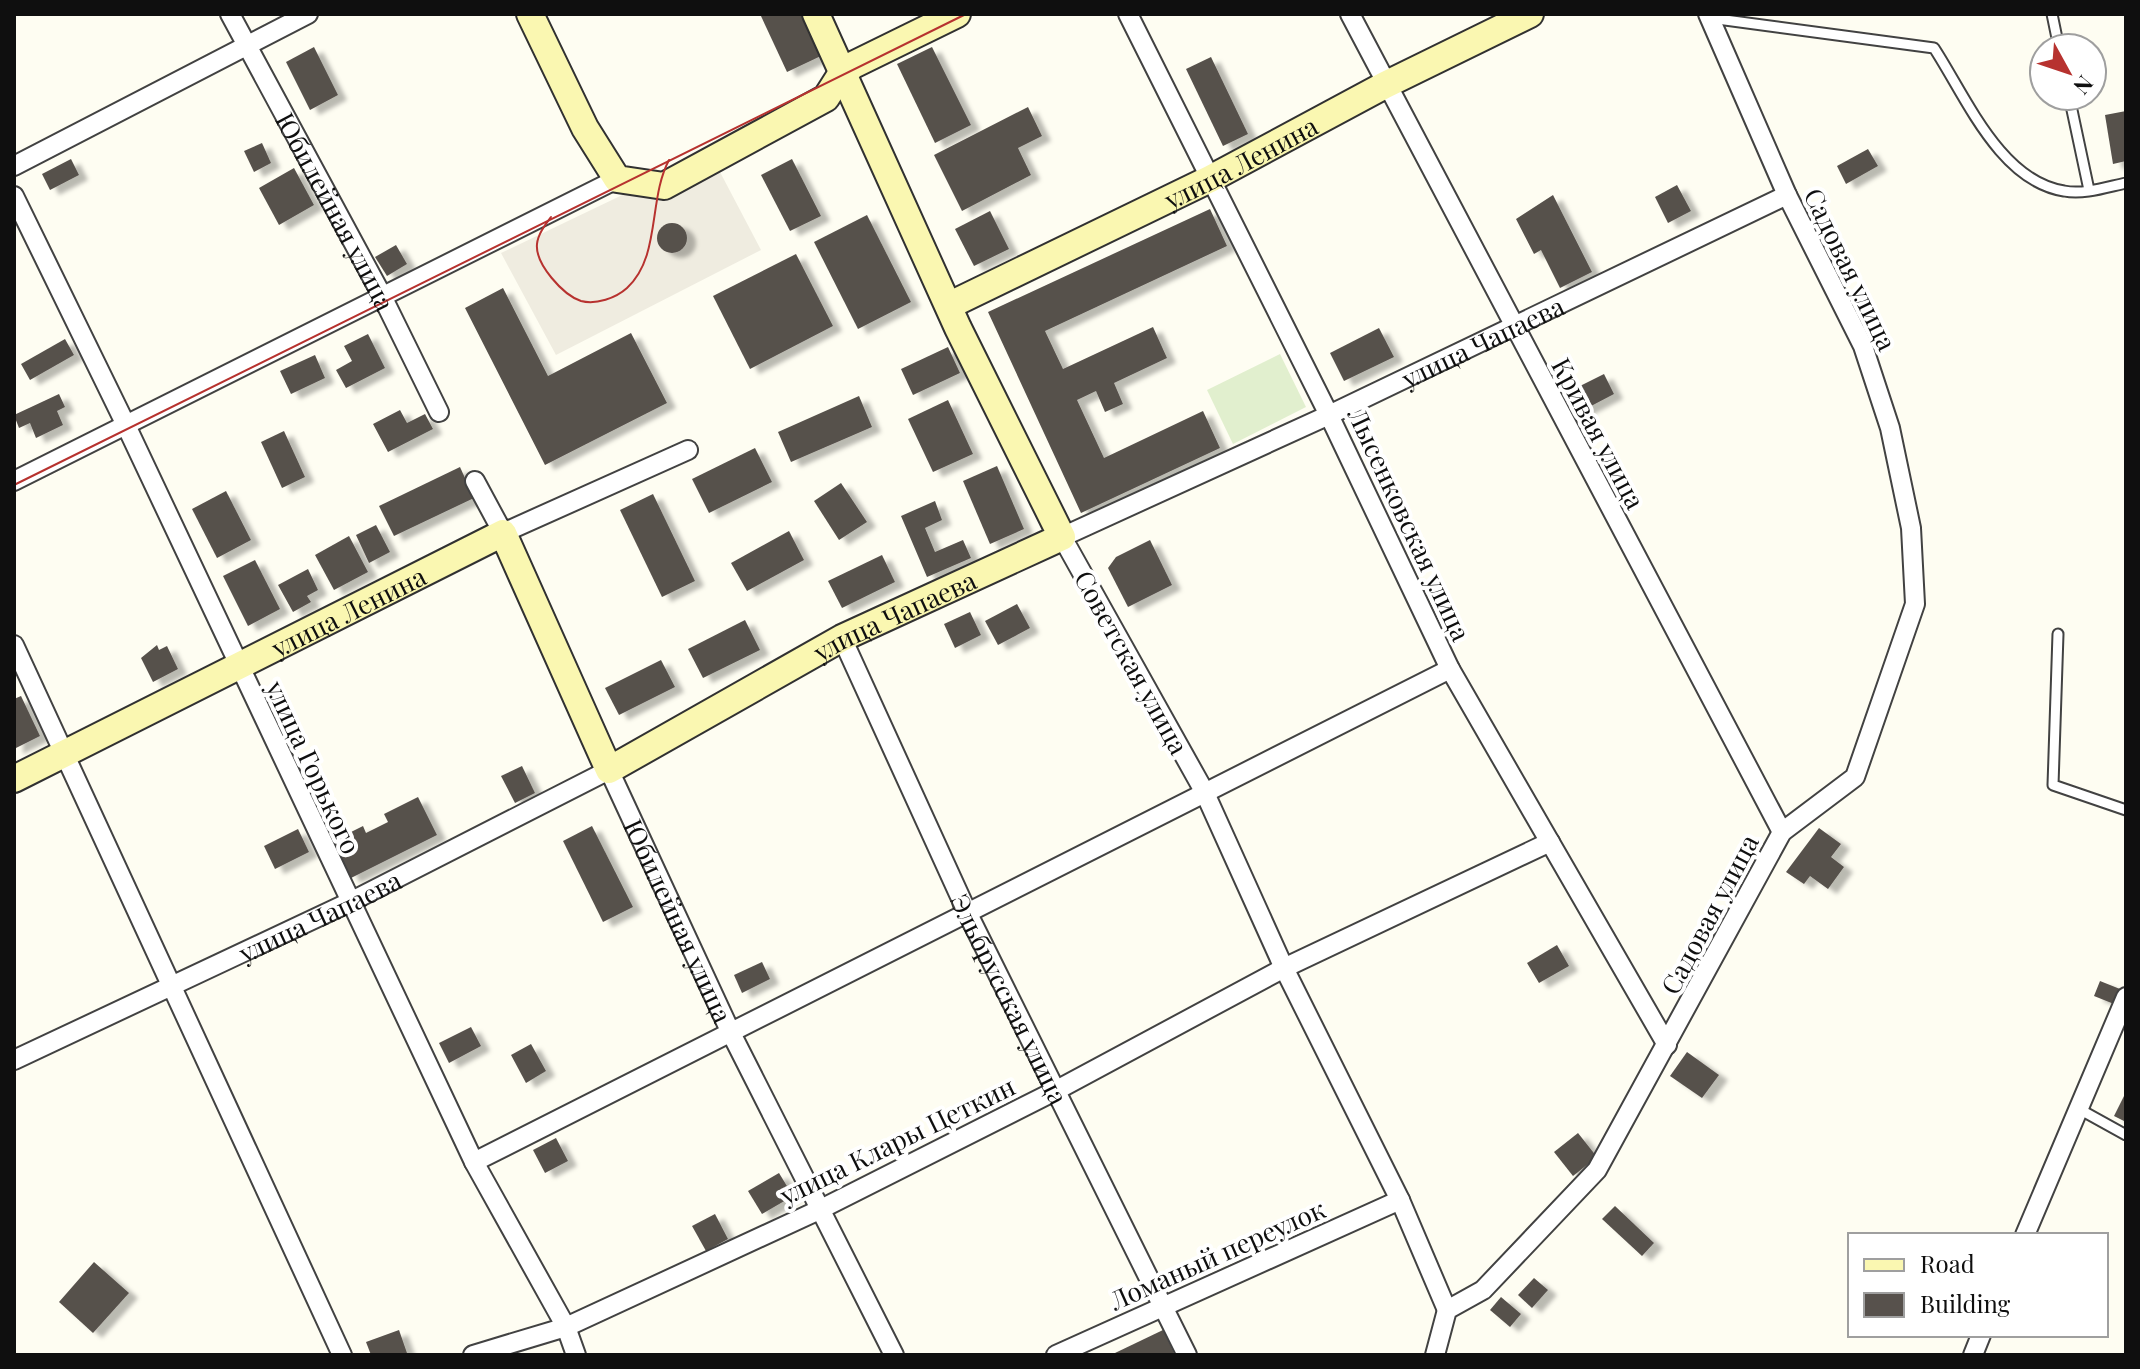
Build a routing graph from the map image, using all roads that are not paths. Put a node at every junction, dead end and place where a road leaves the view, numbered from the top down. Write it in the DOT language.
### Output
graph roads {
  1 [pos="230,14"];
  2 [pos="308,14"];
  3 [pos="530,14"];
  4 [pos="816,14"];
  5 [pos="957,14"];
  6 [pos="1128,14"];
  7 [pos="1350,14"];
  8 [pos="1530,14"];
  9 [pos="1709,16"];
  10 [pos="245,48"];
  11 [pos="844,71"];
  12 [pos="1385,85"];
  13 [pos="2072,112"];
  14 [pos="14,166"];
  15 [pos="617,179"];
  16 [pos="1210,179"];
  17 [pos="2126,183"];
  18 [pos="2089,190"];
  19 [pos="1787,195"];
  20 [pos="14,196"];
  21 [pos="382,296"];
  22 [pos="950,305"];
  23 [pos="1512,325"];
  24 [pos="439,412"];
  25 [pos="1329,415"];
  26 [pos="126,424"];
  27 [pos="688,450"];
  28 [pos="14,481"];
  29 [pos="475,481"];
  30 [pos="503,533"];
  31 [pos="1062,537"];
  32 [pos="2058,634"];
  33 [pos="842,638"];
  34 [pos="14,645"];
  35 [pos="238,667"];
  36 [pos="1450,669"];
  37 [pos="65,752"];
  38 [pos="609,770"];
  39 [pos="14,779"];
  40 [pos="1204,791"];
  41 [pos="2126,810"];
  42 [pos="1782,832"];
  43 [pos="1550,842"];
  44 [pos="350,902"];
  45 [pos="968,914"];
  46 [pos="1284,968"];
  47 [pos="173,987"];
  48 [pos="2126,997"];
  49 [pos="731,1033"];
  50 [pos="1667,1045"];
  51 [pos="14,1060"];
  52 [pos="1055,1091"];
  53 [pos="2079,1109"];
  54 [pos="2126,1135"];
  55 [pos="474,1162"];
  56 [pos="1400,1200"];
  57 [pos="819,1210"];
  58 [pos="2026,1233"];
  59 [pos="1164,1306"];
  60 [pos="1447,1310"];
  61 [pos="566,1327"];
  62 [pos="342,1355"];
  63 [pos="473,1355"];
  64 [pos="576,1355"];
  65 [pos="894,1355"];
  66 [pos="1056,1355"];
  67 [pos="1187,1355"];
  68 [pos="1435,1355"];
  1 -- 10 [label="street, Юбилейная улица"];
  2 -- 10 [label="street"];
  3 -- 15 [label="main road"];
  4 -- 11 [label="main road, Советская улица"];
  5 -- 11 [label="main road"];
  6 -- 16 [label="street, Лысенковская улица"];
  7 -- 12 [label="street, Кривая улица"];
  8 -- 12 [label="main road, улица Ленина"];
  9 -- 18 [label="lane"];
  9 -- 19 [label="street, Садовая улица"];
  10 -- 14 [label="street"];
  10 -- 21 [label="street, Юбилейная улица"];
  11 -- 15 [label="main road"];
  11 -- 22 [label="main road, Советская улица"];
  12 -- 16 [label="main road, улица Ленина"];
  12 -- 23 [label="street, Кривая улица"];
  13 -- 18 [label="lane"];
  15 -- 21 [label="street"];
  16 -- 22 [label="main road, улица Ленина"];
  16 -- 25 [label="street, Лысенковская улица"];
  17 -- 18 [label="lane"];
  19 -- 23 [label="street, улица Чапаева"];
  19 -- 42 [label="street, Садовая улица"];
  20 -- 26 [label="street, улица Горького"];
  21 -- 24 [label="street, Юбилейная улица"];
  21 -- 26 [label="street"];
  22 -- 31 [label="main road, Советская улица"];
  23 -- 25 [label="street, улица Чапаева"];
  23 -- 42 [label="street, Кривая улица"];
  25 -- 31 [label="street, улица Чапаева"];
  25 -- 36 [label="street, Лысенковская улица"];
  26 -- 28 [label="street"];
  26 -- 35 [label="street, улица Горького"];
  27 -- 30 [label="street, улица Ленина"];
  29 -- 30 [label="street, Юбилейная улица"];
  30 -- 35 [label="main road, улица Ленина"];
  30 -- 38 [label="main road, Юбилейная улица"];
  31 -- 33 [label="main road, улица Чапаева"];
  31 -- 40 [label="street, Советская улица"];
  32 -- 41 [label="lane"];
  33 -- 38 [label="main road, улица Чапаева"];
  33 -- 45 [label="street, Эльбрусская улица"];
  34 -- 37 [label="street"];
  35 -- 37 [label="main road, улица Ленина"];
  35 -- 44 [label="street, улица Горького"];
  36 -- 40 [label="street"];
  36 -- 43 [label="street, Лысенковская улица"];
  37 -- 39 [label="main road, улица Ленина"];
  37 -- 47 [label="street"];
  38 -- 44 [label="street, улица Чапаева"];
  38 -- 49 [label="street, Юбилейная улица"];
  40 -- 45 [label="street"];
  40 -- 46 [label="street, Советская улица"];
  42 -- 50 [label="street, Садовая улица"];
  43 -- 46 [label="street, улица Клары Цеткин"];
  43 -- 50 [label="street, Лысенковская улица"];
  44 -- 47 [label="street, улица Чапаева"];
  44 -- 55 [label="street, улица Горького"];
  45 -- 49 [label="street"];
  45 -- 52 [label="street, Эльбрусская улица"];
  46 -- 52 [label="street, улица Клары Цеткин"];
  46 -- 56 [label="street, Советская улица"];
  47 -- 51 [label="street, улица Чапаева"];
  47 -- 62 [label="street"];
  48 -- 53 [label="street"];
  49 -- 55 [label="street"];
  49 -- 57 [label="street, Юбилейная улица"];
  50 -- 60 [label="street, Садовая улица"];
  52 -- 57 [label="street, улица Клары Цеткин"];
  52 -- 59 [label="street, Эльбрусская улица"];
  53 -- 54 [label="lane"];
  53 -- 58 [label="street"];
  55 -- 61 [label="street, улица Горького"];
  56 -- 59 [label="street, Ломаный переулок"];
  56 -- 60 [label="street, Советская улица"];
  57 -- 61 [label="street, улица Клары Цеткин"];
  57 -- 65 [label="street, Юбилейная улица"];
  59 -- 66 [label="street, Ломаный переулок"];
  59 -- 67 [label="street, Эльбрусская улица"];
  60 -- 68 [label="street"];
  61 -- 63 [label="street, улица Клары Цеткин"];
  61 -- 64 [label="street, улица Горького"];
}
